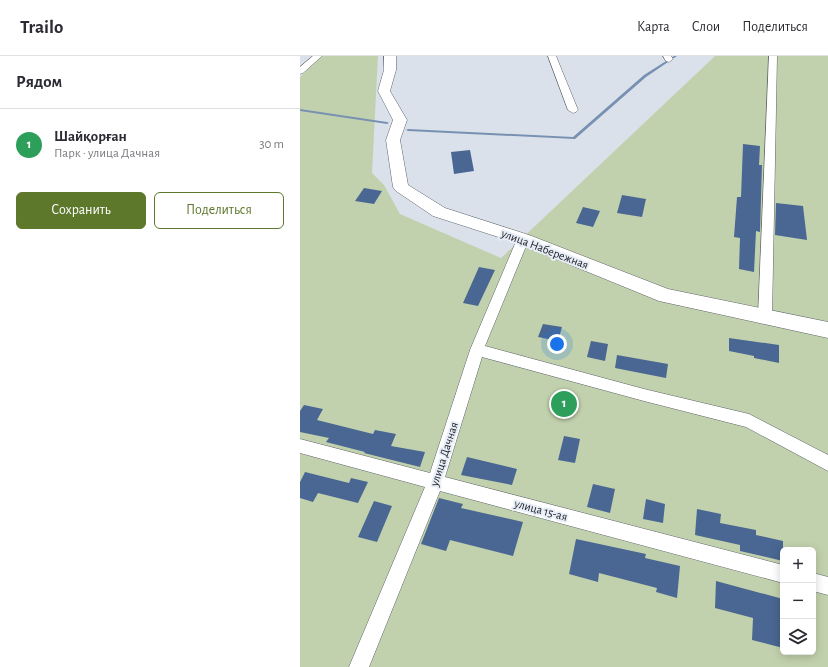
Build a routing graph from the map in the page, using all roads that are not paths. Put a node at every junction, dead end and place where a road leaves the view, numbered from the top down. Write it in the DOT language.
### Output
graph roads {
  1 [pos="318,56"];
  2 [pos="390,56"];
  3 [pos="552,56"];
  4 [pos="773,56"];
  5 [pos="300,71"];
  6 [pos="573,110"];
  7 [pos="523,239"];
  8 [pos="765,317"];
  9 [pos="828,330"];
  10 [pos="477,350"];
  11 [pos="300,446"];
  12 [pos="828,463"];
  13 [pos="435,482"];
  14 [pos="780,573"];
  15 [pos="816,583"];
  16 [pos="828,586"];
  17 [pos="359,667"];
  1 -- 5 [label="street"];
  2 -- 7 [label="street, улица Набережная"];
  3 -- 6 [label="street"];
  4 -- 8 [label="street"];
  7 -- 8 [label="street, улица Набережная"];
  7 -- 10 [label="street, улица Дачная"];
  8 -- 9 [label="street, улица Набережная"];
  10 -- 12 [label="street"];
  10 -- 13 [label="street, улица Дачная"];
  11 -- 13 [label="street, улица 15-ая"];
  13 -- 14 [label="street, улица 15-ая"];
  13 -- 17 [label="street, улица Дачная"];
  15 -- 16 [label="street"];
}
